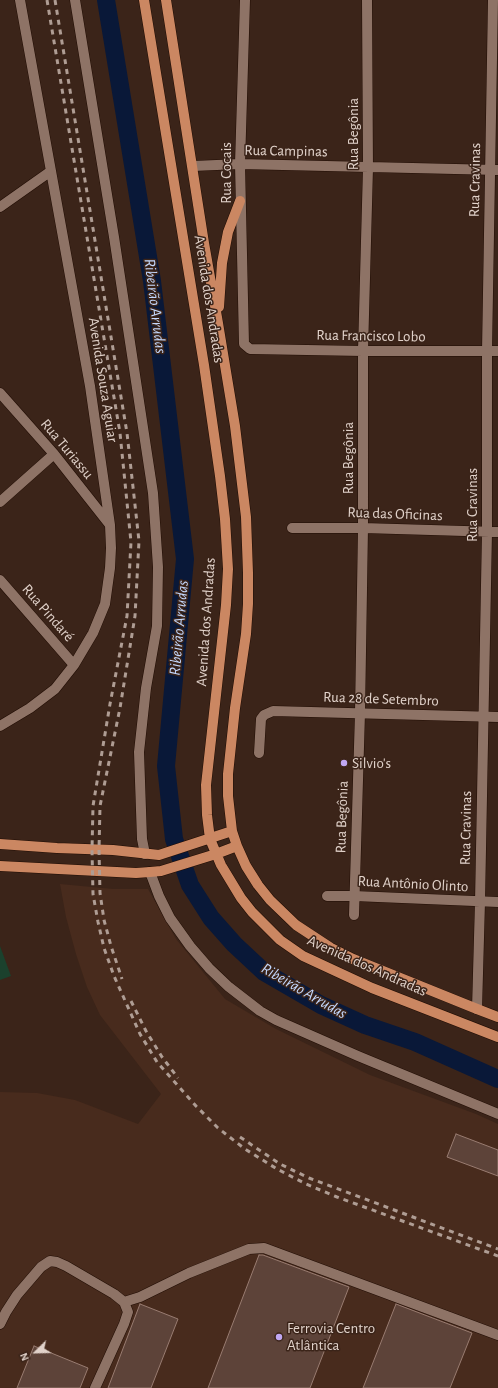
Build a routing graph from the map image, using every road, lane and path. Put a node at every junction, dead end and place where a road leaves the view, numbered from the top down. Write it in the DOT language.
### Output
graph roads {
  1 [pos="20,0"];
  2 [pos="75,0"];
  3 [pos="144,0"];
  4 [pos="166,0"];
  5 [pos="245,0"];
  6 [pos="367,0"];
  7 [pos="493,0"];
  8 [pos="240,164"];
  9 [pos="193,166"];
  10 [pos="368,168"];
  11 [pos="494,170"];
  12 [pos="50,171"];
  13 [pos="240,201"];
  14 [pos="0,207"];
  15 [pos="218,323"];
  16 [pos="245,346"];
  17 [pos="362,351"];
  18 [pos="486,351"];
  19 [pos="498,351"];
  20 [pos="0,393"];
  21 [pos="54,454"];
  22 [pos="0,502"];
  23 [pos="110,525"];
  24 [pos="292,528"];
  25 [pos="363,528"];
  26 [pos="487,532"];
  27 [pos="498,532"];
  28 [pos="0,580"];
  29 [pos="74,665"];
  30 [pos="360,713"];
  31 [pos="483,716"];
  32 [pos="498,717"];
  33 [pos="1,724"];
  34 [pos="259,753"];
  35 [pos="232,831"];
  36 [pos="205,840"];
  37 [pos="0,844"];
  38 [pos="237,846"];
  39 [pos="145,854"];
  40 [pos="216,854"];
  41 [pos="0,866"];
  42 [pos="150,872"];
  43 [pos="327,896"];
  44 [pos="354,896"];
  45 [pos="480,902"];
  46 [pos="498,902"];
  47 [pos="354,916"];
  48 [pos="477,1009"];
  49 [pos="498,1017"];
  50 [pos="498,1037"];
  51 [pos="498,1114"];
  52 [pos="124,1302"];
  53 [pos="0,1324"];
  54 [pos="498,1335"];
  55 [pos="95,1388"];
  1 -- 12 [label="street, Avenida Souza Aguiar"];
  2 -- 39 [label="street"];
  3 -- 36 [label="main road, Avenida dos Andradas"];
  4 -- 9 [label="main road, Avenida dos Andradas"];
  5 -- 8 [label="street, Rua Cocais"];
  6 -- 10 [label="street, Rua Begônia"];
  7 -- 11 [label="street, Rua Cravinas"];
  8 -- 9 [label="street, Rua Campinas"];
  8 -- 10 [label="street, Rua Campinas"];
  8 -- 13 [label="street, Rua Cocais"];
  9 -- 15 [label="main road, Avenida dos Andradas"];
  10 -- 11 [label="street, Rua Campinas"];
  10 -- 17 [label="street, Rua Begônia"];
  11 -- 18 [label="street, Rua Cravinas"];
  12 -- 14 [label="street"];
  12 -- 23 [label="street, Avenida Souza Aguiar"];
  13 -- 15 [label="main road"];
  13 -- 16 [label="street, Rua Cocais"];
  15 -- 35 [label="main road, Avenida dos Andradas"];
  16 -- 17 [label="street, Rua Francisco Lobo"];
  17 -- 18 [label="street, Rua Francisco Lobo"];
  17 -- 25 [label="street, Rua Begônia"];
  18 -- 19 [label="street, Rua Francisco Lobo"];
  18 -- 26 [label="street, Rua Cravinas"];
  20 -- 21 [label="street, Rua Turiassu"];
  21 -- 22 [label="street"];
  21 -- 23 [label="street, Rua Turiassu"];
  23 -- 29 [label="street, Avenida Souza Aguiar"];
  24 -- 25 [label="street, Rua das Oficinas"];
  25 -- 26 [label="street, Rua das Oficinas"];
  25 -- 30 [label="street, Rua Begônia"];
  26 -- 27 [label="street, Rua das Oficinas"];
  26 -- 31 [label="street, Rua Cravinas"];
  28 -- 29 [label="street, Rua Pindaré"];
  29 -- 33 [label="street, Avenida Souza Aguiar"];
  30 -- 31 [label="street, Rua 28 de Setembro"];
  30 -- 34 [label="street, Rua 28 de Setembro"];
  30 -- 44 [label="street, Rua Begônia"];
  31 -- 32 [label="street, Rua 28 de Setembro"];
  31 -- 45 [label="street, Rua Cravinas"];
  35 -- 36 [label="main road"];
  35 -- 38 [label="main road, Avenida dos Andradas"];
  36 -- 39 [label="main road"];
  36 -- 40 [label="main road, Avenida dos Andradas"];
  37 -- 39 [label="main road"];
  38 -- 40 [label="main road"];
  38 -- 48 [label="main road, Avenida dos Andradas"];
  40 -- 42 [label="main road"];
  40 -- 50 [label="main road, Avenida dos Andradas"];
  41 -- 42 [label="main road"];
  42 -- 51 [label="street"];
  43 -- 44 [label="street, Rua Antônio Olinto"];
  44 -- 45 [label="street, Rua Antônio Olinto"];
  44 -- 47 [label="street, Rua Begônia"];
  45 -- 46 [label="street, Rua Antônio Olinto"];
  45 -- 48 [label="street, Rua Cravinas"];
  48 -- 49 [label="main road, Avenida dos Andradas"];
  52 -- 53 [label="street"];
  52 -- 54 [label="street"];
  52 -- 55 [label="street"];
}
